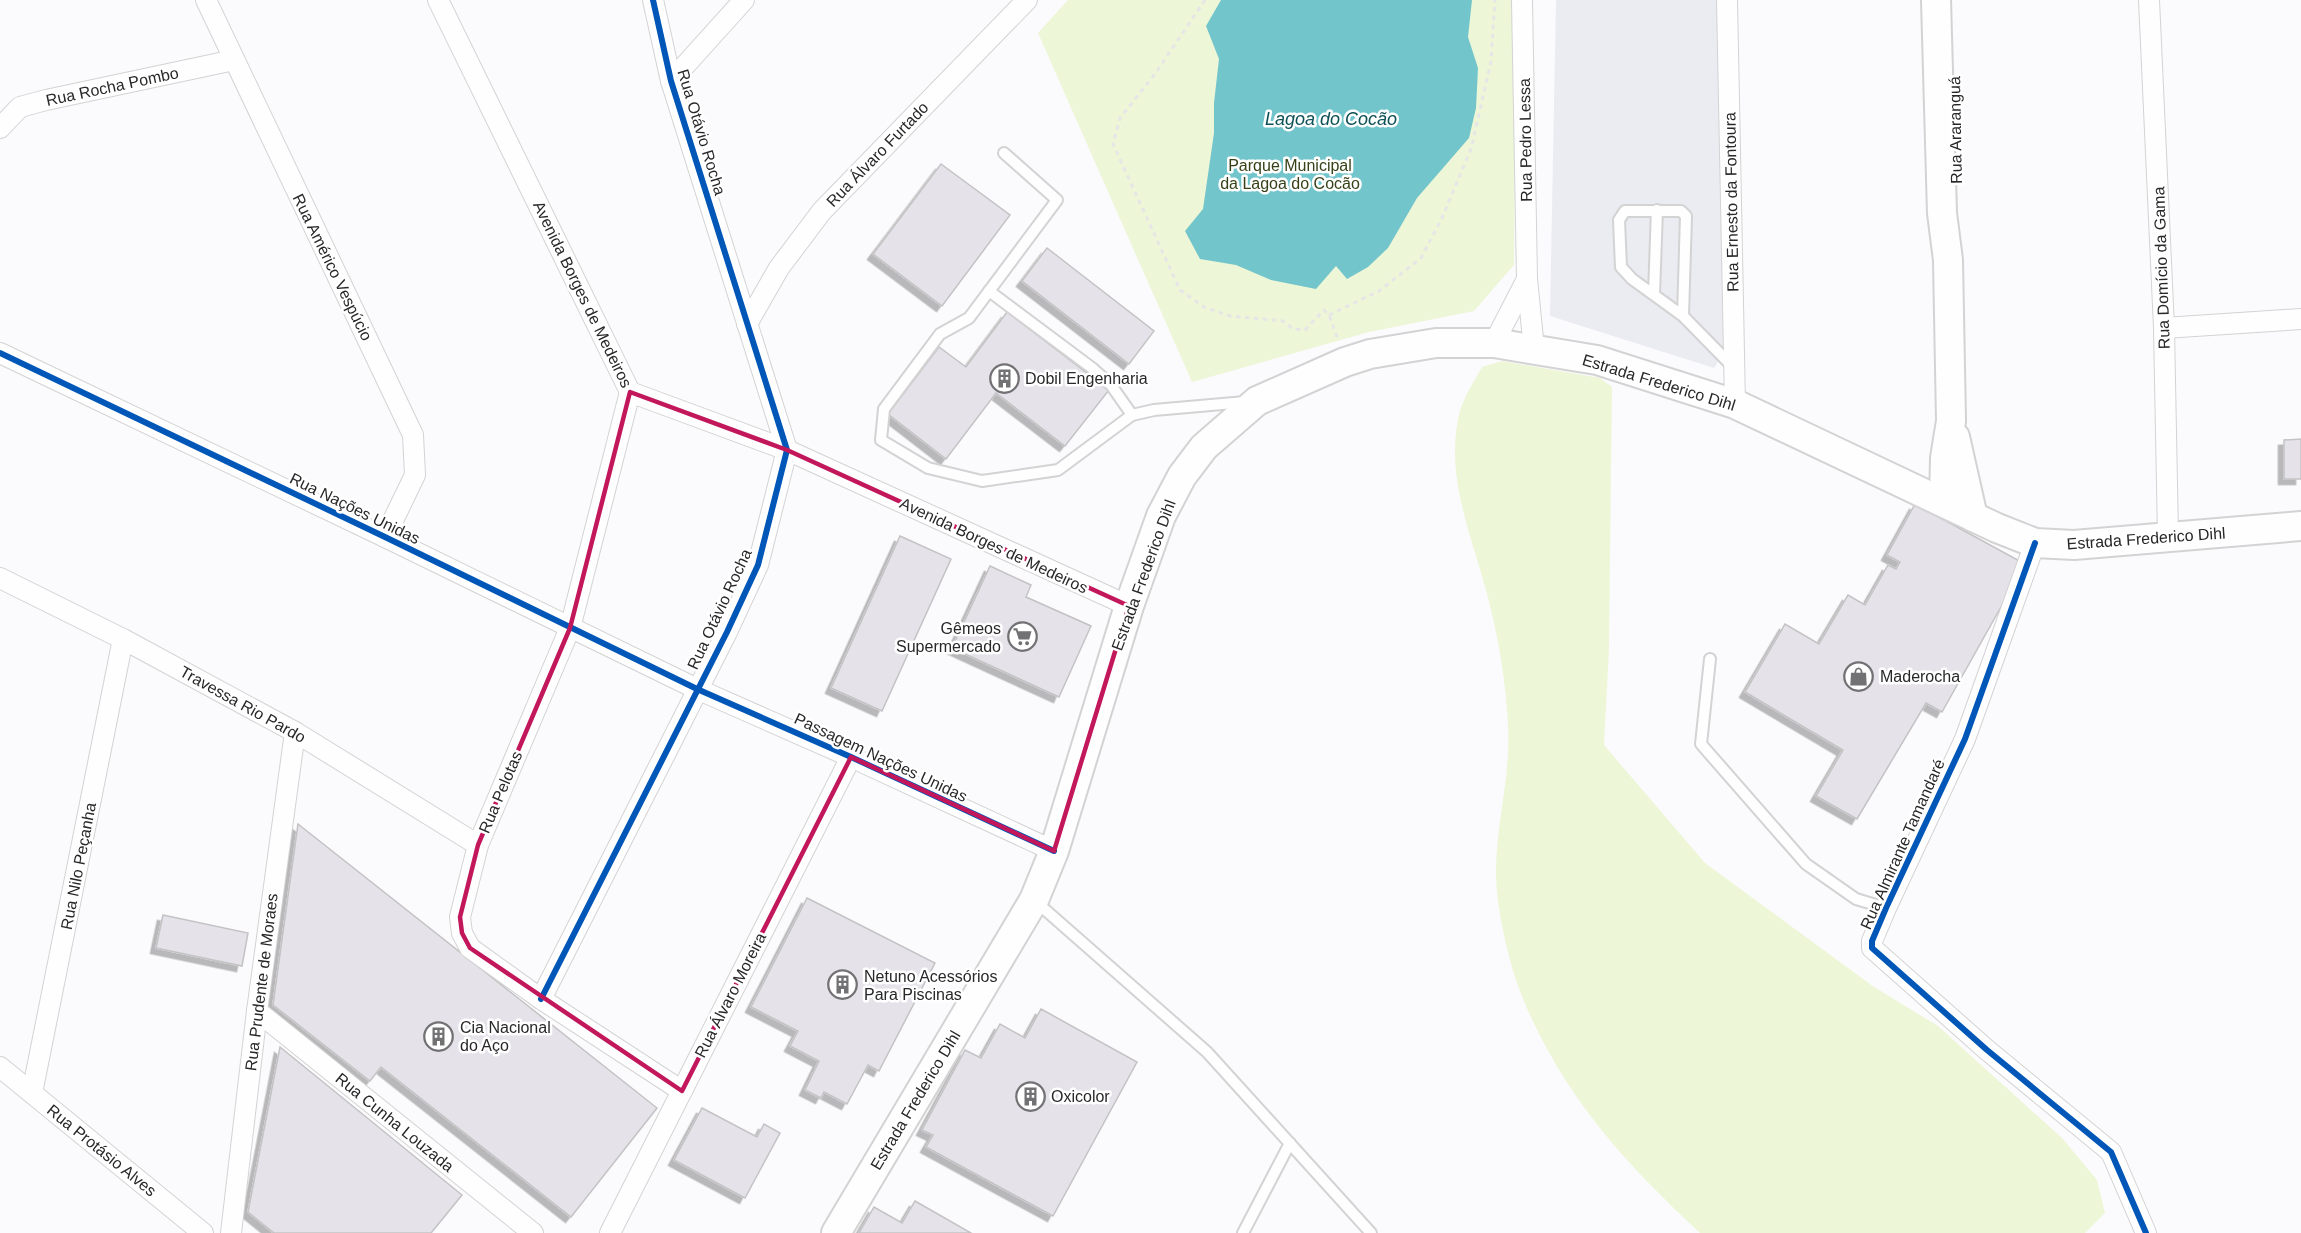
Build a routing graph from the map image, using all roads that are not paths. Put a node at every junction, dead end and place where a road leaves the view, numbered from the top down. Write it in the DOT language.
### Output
graph roads {
  1 [pos="206,0"];
  2 [pos="438,0"];
  3 [pos="653,0"];
  4 [pos="744,0"];
  5 [pos="1027,0"];
  6 [pos="1522,0"];
  7 [pos="1727,0"];
  8 [pos="1936,0"];
  9 [pos="1954,0"];
  10 [pos="2149,0"];
  11 [pos="234,60"];
  12 [pos="670,81"];
  13 [pos="0,128"];
  14 [pos="1004,153"];
  15 [pos="1657,210"];
  16 [pos="1948,260"];
  17 [pos="1527,279"];
  18 [pos="989,291"];
  19 [pos="1654,294"];
  20 [pos="1683,316"];
  21 [pos="2301,319"];
  22 [pos="747,324"];
  23 [pos="2164,328"];
  24 [pos="1494,343"];
  25 [pos="1534,349"];
  26 [pos="0,353"];
  27 [pos="1735,369"];
  28 [pos="630,392"];
  29 [pos="1257,401"];
  30 [pos="1735,404"];
  31 [pos="1131,415"];
  32 [pos="1951,421"];
  33 [pos="787,450"];
  34 [pos="1945,458"];
  35 [pos="1902,482"];
  36 [pos="1944,502"];
  37 [pos="1973,517"];
  38 [pos="2301,526"];
  39 [pos="385,537"];
  40 [pos="2168,537"];
  41 [pos="2035,543"];
  42 [pos="0,578"];
  43 [pos="1129,606"];
  44 [pos="570,628"];
  45 [pos="123,639"];
  46 [pos="1710,659"];
  47 [pos="697,689"];
  48 [pos="295,732"];
  49 [pos="851,757"];
  50 [pos="478,845"];
  51 [pos="1054,851"];
  52 [pos="1034,900"];
  53 [pos="1886,908"];
  54 [pos="541,999"];
  55 [pos="257,1011"];
  56 [pos="0,1067"];
  57 [pos="682,1091"];
  58 [pos="32,1094"];
  59 [pos="1290,1143"];
  60 [pos="203,1233"];
  61 [pos="231,1233"];
  62 [pos="533,1233"];
  63 [pos="610,1233"];
  64 [pos="836,1233"];
  65 [pos="1243,1233"];
  66 [pos="1371,1233"];
  67 [pos="2146,1233"];
  1 -- 11 [label="street, Rua Américo Vespúcio"];
  2 -- 28 [label="street, Avenida Borges de Medeiros"];
  3 -- 12 [label="street, Rua Otávio Rocha"];
  4 -- 12 [label="street"];
  5 -- 22 [label="street, Rua Álvaro Furtado"];
  6 -- 17 [label="street, Rua Pedro Lessa"];
  7 -- 27 [label="street, Rua Ernesto da Fontoura"];
  8 -- 16 [label="main road, Rua Araranguá"];
  9 -- 16 [label="main road, Rua Araranguá"];
  10 -- 23 [label="street, Rua Domício da Gama"];
  11 -- 13 [label="street, Rua Rocha Pombo"];
  11 -- 39 [label="street, Rua Américo Vespúcio"];
  12 -- 22 [label="street, Rua Otávio Rocha"];
  14 -- 18 [label="lane"];
  15 -- 19 [label="lane"];
  15 -- 19 [label="lane"];
  15 -- 20 [label="lane"];
  16 -- 32 [label="main road, Rua Araranguá"];
  17 -- 24 [label="street, Rua Pedro Lessa"];
  17 -- 25 [label="street, Rua Pedro Lessa"];
  18 -- 31 [label="lane"];
  18 -- 31 [label="lane"];
  19 -- 20 [label="lane"];
  20 -- 27 [label="lane"];
  21 -- 23 [label="street"];
  22 -- 33 [label="street, Rua Otávio Rocha"];
  23 -- 40 [label="street, Rua Domício da Gama"];
  24 -- 25 [label="main road, Estrada Frederico Dihl"];
  24 -- 29 [label="main road, Estrada Frederico Dihl"];
  25 -- 30 [label="main road, Estrada Frederico Dihl"];
  26 -- 39 [label="street, Rua Nações Unidas"];
  27 -- 30 [label="street, Rua Ernesto da Fontoura"];
  28 -- 33 [label="street, Avenida Borges de Medeiros"];
  28 -- 44 [label="street, Rua Pelotas"];
  29 -- 31 [label="lane"];
  29 -- 43 [label="main road, Estrada Frederico Dihl"];
  30 -- 35 [label="main road, Estrada Frederico Dihl"];
  32 -- 34 [label="main road, Rua Araranguá"];
  32 -- 37 [label="main road, Rua Araranguá"];
  33 -- 43 [label="street, Avenida Borges de Medeiros"];
  33 -- 47 [label="street, Rua Otávio Rocha"];
  34 -- 35 [label="main road"];
  34 -- 36 [label="main road, Rua Araranguá"];
  35 -- 36 [label="main road, Estrada Frederico Dihl"];
  36 -- 37 [label="main road, Estrada Frederico Dihl"];
  37 -- 41 [label="main road, Estrada Frederico Dihl"];
  38 -- 40 [label="main road, Estrada Frederico Dihl"];
  39 -- 44 [label="street, Rua Nações Unidas"];
  40 -- 41 [label="main road, Estrada Frederico Dihl"];
  41 -- 53 [label="street, Rua Almirante Tamandaré"];
  42 -- 45 [label="street, Travessa Rio Pardo"];
  43 -- 51 [label="main road, Estrada Frederico Dihl"];
  44 -- 47 [label="street, Rua Nações Unidas"];
  44 -- 50 [label="street, Rua Pelotas"];
  45 -- 48 [label="street, Travessa Rio Pardo"];
  45 -- 58 [label="street, Rua Nilo Peçanha"];
  46 -- 53 [label="lane"];
  47 -- 49 [label="street, Passagem Nações Unidas"];
  47 -- 54 [label="street, Rua Otávio Rocha"];
  48 -- 50 [label="street, Travessa Rio Pardo"];
  48 -- 55 [label="street, Rua Prudente de Moraes"];
  49 -- 51 [label="street, Passagem Nações Unidas"];
  49 -- 57 [label="street, Rua Álvaro Moreira"];
  50 -- 54 [label="street, Rua Pelotas"];
  51 -- 52 [label="main road, Estrada Frederico Dihl"];
  52 -- 59 [label="lane"];
  52 -- 64 [label="main road, Estrada Frederico Dihl"];
  53 -- 67 [label="street, Rua Almirante Tamandaré"];
  54 -- 57 [label="street, Rua Pelotas"];
  55 -- 61 [label="street, Rua Prudente de Moraes"];
  55 -- 62 [label="street, Rua Cunha Louzada"];
  56 -- 58 [label="street, Rua Protásio Alves"];
  57 -- 63 [label="street, Rua Álvaro Moreira"];
  58 -- 60 [label="street, Rua Protásio Alves"];
  59 -- 65 [label="lane"];
  59 -- 66 [label="lane"];
}
